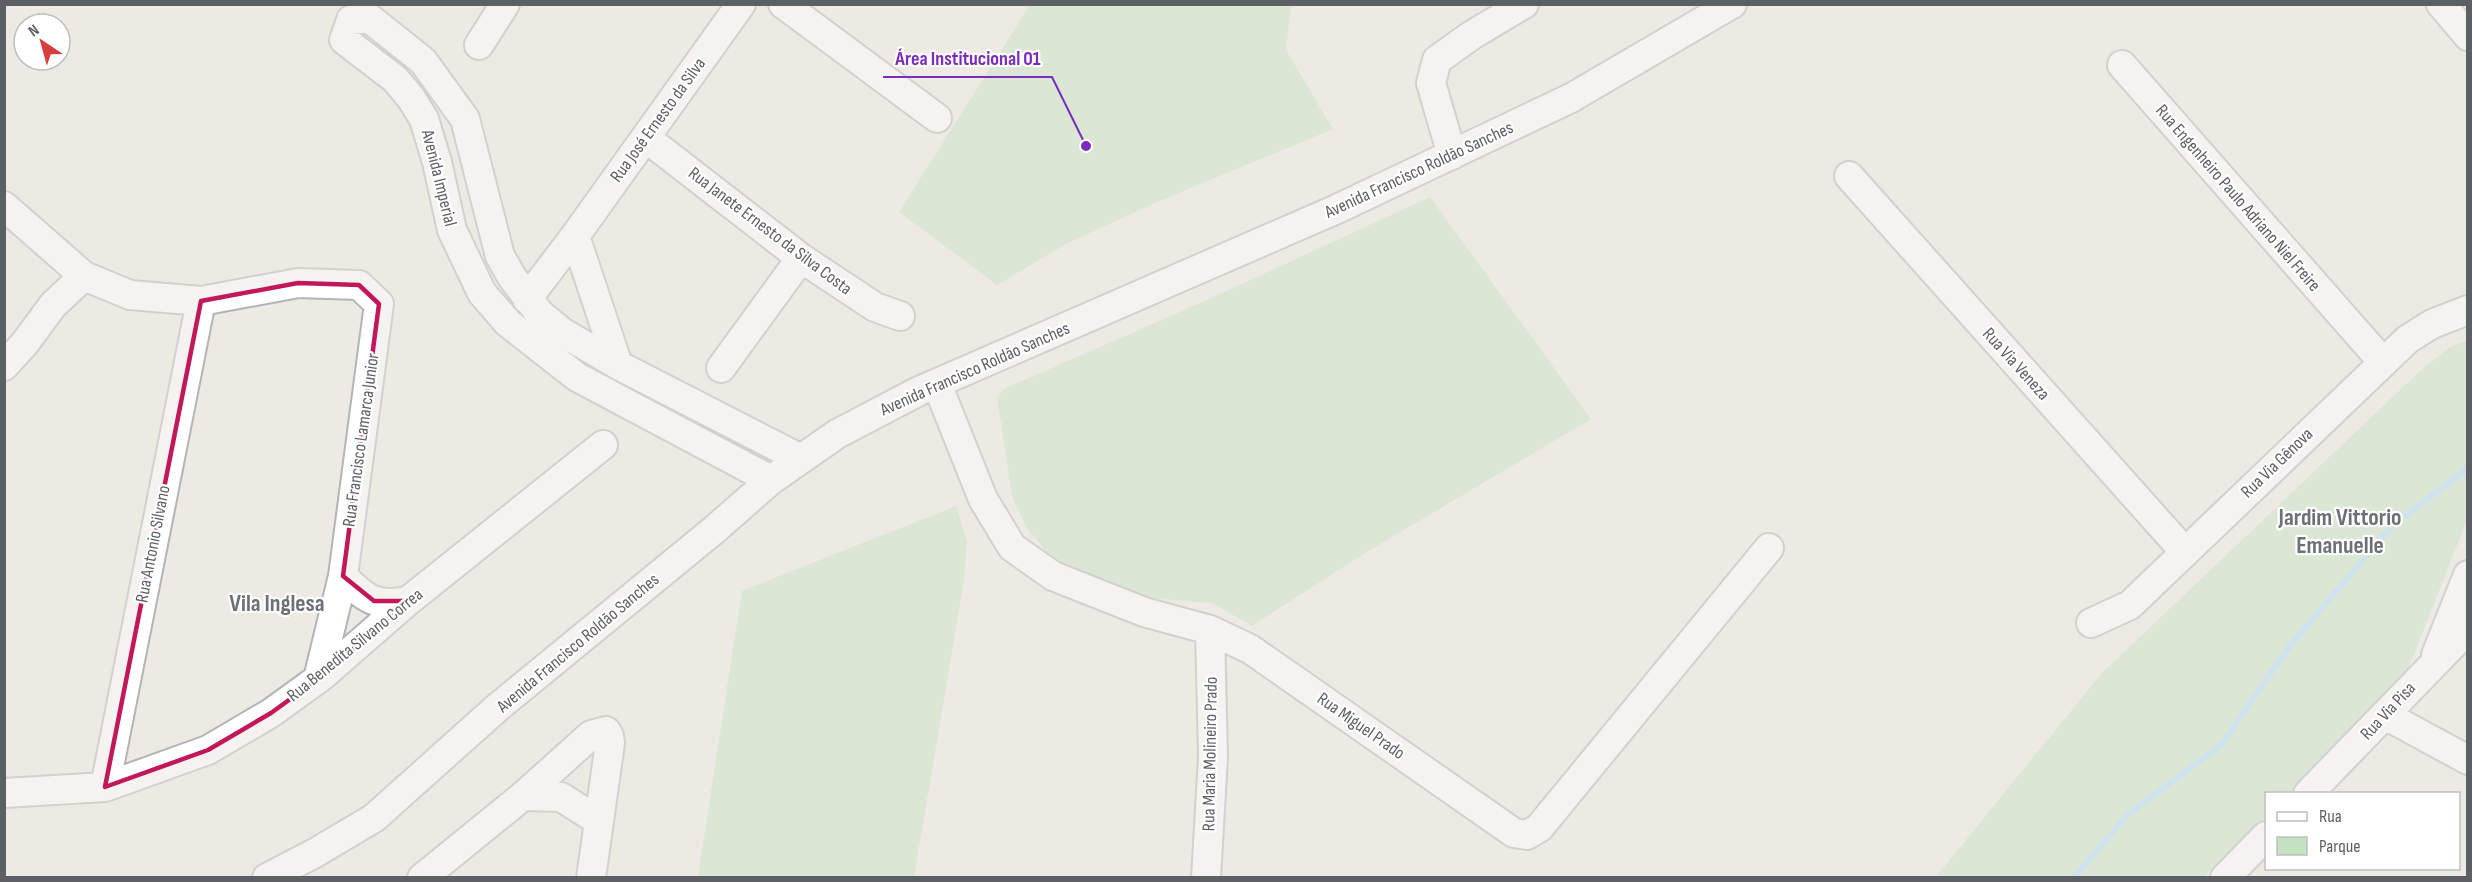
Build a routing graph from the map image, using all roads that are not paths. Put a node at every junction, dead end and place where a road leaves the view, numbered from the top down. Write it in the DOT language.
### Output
graph roads {
  1 [pos="505,4"];
  2 [pos="741,4"];
  3 [pos="783,4"];
  4 [pos="1524,4"];
  5 [pos="1732,4"];
  6 [pos="2441,4"];
  7 [pos="2468,36"];
  8 [pos="479,45"];
  9 [pos="2122,65"];
  10 [pos="938,118"];
  11 [pos="465,119"];
  12 [pos="645,138"];
  13 [pos="1452,155"];
  14 [pos="437,162"];
  15 [pos="1849,176"];
  16 [pos="4,206"];
  17 [pos="575,236"];
  18 [pos="500,256"];
  19 [pos="801,258"];
  20 [pos="84,276"];
  21 [pos="527,299"];
  22 [pos="201,301"];
  23 [pos="2468,310"];
  24 [pos="900,316"];
  25 [pos="2432,324"];
  26 [pos="2355,330"];
  27 [pos="2382,361"];
  28 [pos="618,365"];
  29 [pos="4,366"];
  30 [pos="721,368"];
  31 [pos="937,384"];
  32 [pos="603,445"];
  33 [pos="801,459"];
  34 [pos="771,480"];
  35 [pos="1769,548"];
  36 [pos="2184,551"];
  37 [pos="2468,575"];
  38 [pos="343,576"];
  39 [pos="408,601"];
  40 [pos="2091,623"];
  41 [pos="2468,628"];
  42 [pos="1210,630"];
  43 [pos="2435,660"];
  44 [pos="318,679"];
  45 [pos="2385,715"];
  46 [pos="2468,760"];
  47 [pos="105,787"];
  48 [pos="2310,792"];
  49 [pos="4,794"];
  50 [pos="523,796"];
  51 [pos="599,822"];
  52 [pos="2265,837"];
  53 [pos="267,878"];
  54 [pos="422,878"];
  55 [pos="591,878"];
  56 [pos="1206,878"];
  57 [pos="2225,878"];
  1 -- 8 [label="street"];
  2 -- 12 [label="street, Rua José Ernesto da Silva"];
  3 -- 10 [label="street"];
  4 -- 13 [label="street"];
  5 -- 13 [label="street, Avenida Francisco Roldão Sanches"];
  6 -- 7 [label="street"];
  9 -- 26 [label="street, Rua Engenheiro Paulo Adriano Niel Freire"];
  11 -- 14 [label="street"];
  11 -- 14 [label="street, Avenida Imperial"];
  11 -- 18 [label="street, Avenida Imperial"];
  12 -- 17 [label="street, Rua José Ernesto da Silva"];
  12 -- 19 [label="street, Rua Janete Ernesto da Silva Costa"];
  13 -- 31 [label="street, Avenida Francisco Roldão Sanches"];
  14 -- 34 [label="street, Avenida Imperial"];
  15 -- 36 [label="street, Rua Via Veneza"];
  16 -- 20 [label="street"];
  17 -- 18 [label="street, Rua José Ernesto da Silva"];
  17 -- 21 [label="street, Rua José Ernesto da Silva"];
  17 -- 28 [label="street"];
  18 -- 21 [label="street, Avenida Imperial"];
  19 -- 24 [label="street, Rua Janete Ernesto da Silva Costa"];
  19 -- 30 [label="street"];
  20 -- 22 [label="street"];
  20 -- 29 [label="street"];
  21 -- 28 [label="street, Avenida Imperial"];
  22 -- 38 [label="street, Rua Francisco Lamarca Junior"];
  22 -- 47 [label="street, Rua Antonio Silvano"];
  23 -- 25 [label="street, Rua Via Gênova"];
  25 -- 26 [label="street"];
  25 -- 27 [label="street, Rua Via Gênova"];
  26 -- 27 [label="street, Rua Engenheiro Paulo Adriano Niel Freire"];
  27 -- 36 [label="street, Rua Via Gênova"];
  28 -- 33 [label="street, Avenida Imperial"];
  31 -- 33 [label="street, Avenida Francisco Roldão Sanches"];
  31 -- 42 [label="street, Rua Miguel Prado"];
  32 -- 39 [label="street, Rua Benedita Silvano Correa"];
  33 -- 34 [label="street, Avenida Francisco Roldão Sanches"];
  34 -- 53 [label="street, Avenida Francisco Roldão Sanches"];
  35 -- 42 [label="street, Rua Miguel Prado"];
  36 -- 40 [label="street, Rua Via Gênova"];
  37 -- 43 [label="street"];
  38 -- 39 [label="street"];
  38 -- 44 [label="street, Rua Francisco Lamarca Junior"];
  39 -- 44 [label="street, Rua Benedita Silvano Correa"];
  41 -- 43 [label="street, Rua Via Pisa"];
  42 -- 56 [label="street, Rua Maria Molineiro Prado"];
  43 -- 45 [label="street, Rua Via Pisa"];
  44 -- 47 [label="street, Rua Benedita Silvano Correa"];
  45 -- 46 [label="street"];
  45 -- 48 [label="street, Rua Via Pisa"];
  47 -- 49 [label="street, Rua Benedita Silvano Correa"];
  50 -- 51 [label="street"];
  50 -- 51 [label="street"];
  50 -- 54 [label="street"];
  51 -- 55 [label="street"];
  52 -- 57 [label="street"];
}
